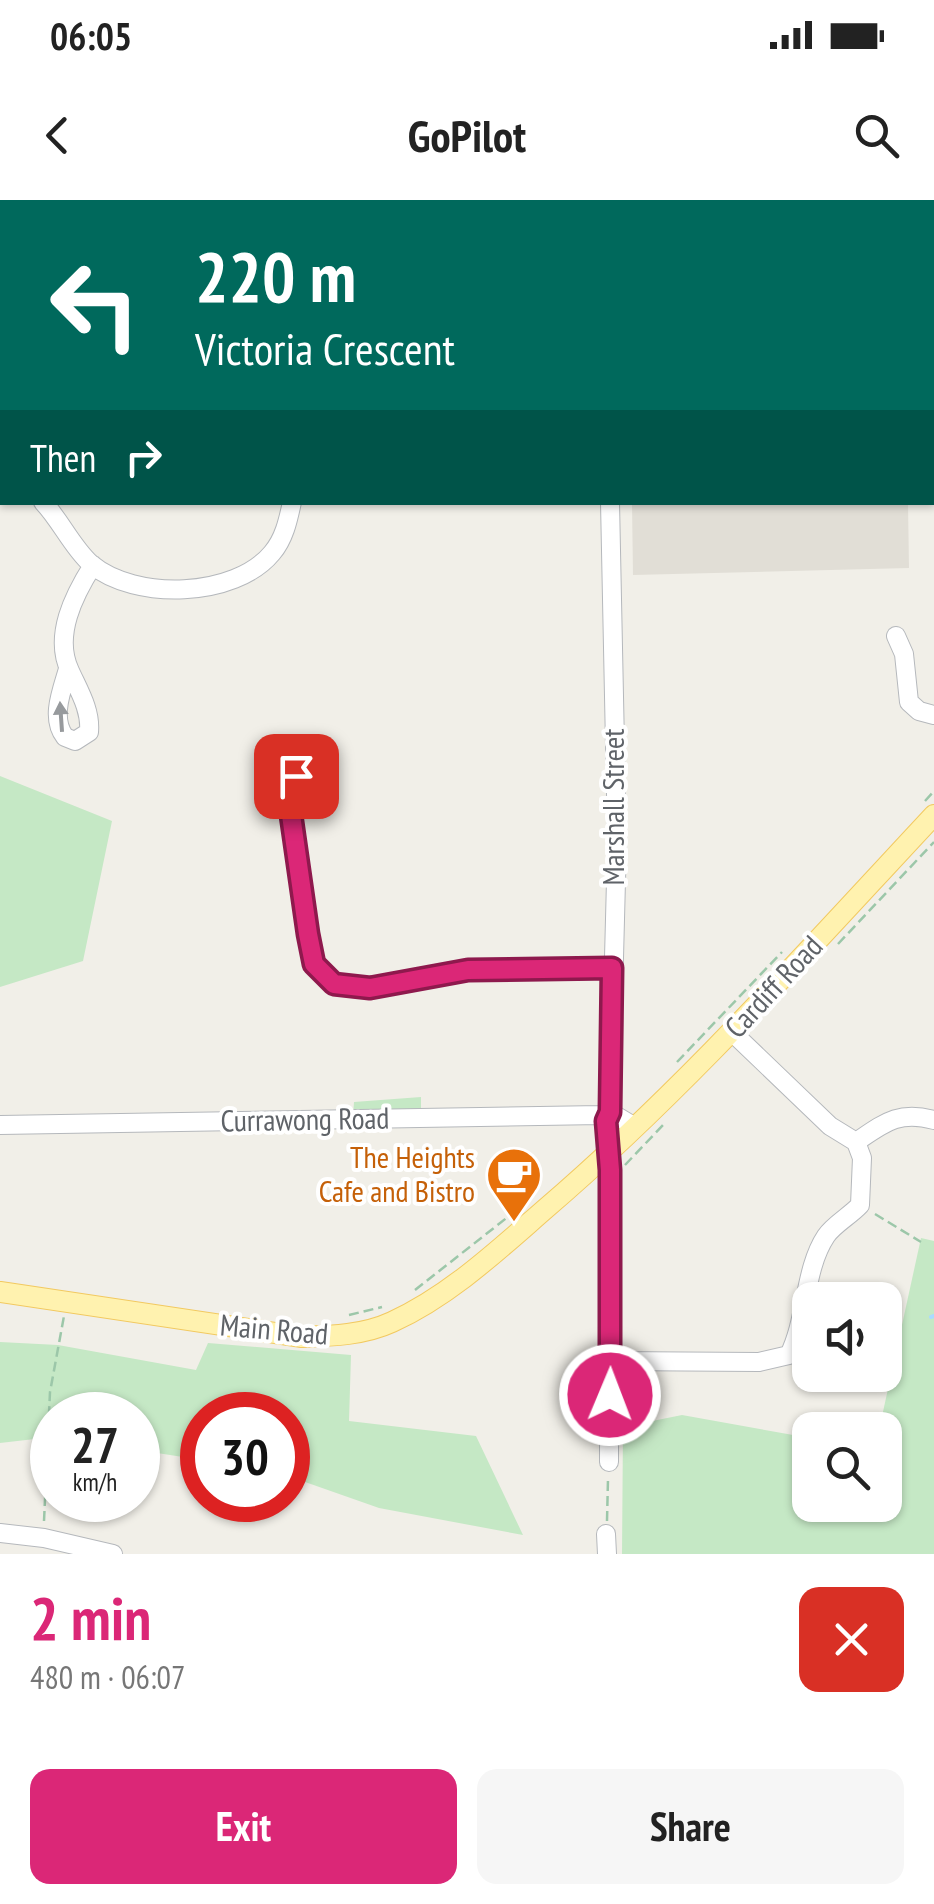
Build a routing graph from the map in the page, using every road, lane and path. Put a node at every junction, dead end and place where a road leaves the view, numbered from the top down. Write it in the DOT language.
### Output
graph roads {
  1 [pos="44,505"];
  2 [pos="291,505"];
  3 [pos="610,505"];
  4 [pos="92,565"];
  5 [pos="896,636"];
  6 [pos="68,668"];
  7 [pos="934,715"];
  8 [pos="302,751"];
  9 [pos="934,791"];
  10 [pos="926,812"];
  11 [pos="785,950"];
  12 [pos="612,968"];
  13 [pos="733,1033"];
  14 [pos="668,1071"];
  15 [pos="610,1112"];
  16 [pos="934,1120"];
  17 [pos="0,1125"];
  18 [pos="635,1127"];
  19 [pos="856,1142"];
  20 [pos="609,1154"];
  21 [pos="535,1196"];
  22 [pos="860,1205"];
  23 [pos="920,1242"];
  24 [pos="0,1292"];
  25 [pos="407,1296"];
  26 [pos="66,1302"];
  27 [pos="384,1306"];
  28 [pos="349,1315"];
  29 [pos="611,1361"];
  30 [pos="609,1462"];
  31 [pos="0,1533"];
  32 [pos="606,1534"];
  33 [pos="44,1538"];
  34 [pos="113,1554"];
  35 [pos="607,1554"];
  1 -- 4 [label="street"];
  2 -- 4 [label="street"];
  3 -- 12 [label="street, Marshall Street"];
  4 -- 6 [label="street"];
  5 -- 7 [label="street"];
  8 -- 12 [label="street"];
  9 -- 10 [label="path"];
  10 -- 13 [label="main road, Cardiff Road"];
  11 -- 14 [label="path"];
  12 -- 15 [label="street, Marshall Street"];
  13 -- 18 [label="main road, Cardiff Road"];
  13 -- 19 [label="street"];
  15 -- 17 [label="street, Currawong Road"];
  15 -- 18 [label="street"];
  15 -- 20 [label="street, Marshall Street"];
  16 -- 19 [label="street"];
  18 -- 20 [label="main road, Cardiff Road"];
  19 -- 22 [label="street"];
  20 -- 26 [label="main road, Main Road"];
  20 -- 29 [label="street, Marshall Street"];
  21 -- 25 [label="path"];
  22 -- 23 [label="path"];
  22 -- 29 [label="street"];
  24 -- 26 [label="main road, Main Road"];
  26 -- 33 [label="path"];
  27 -- 28 [label="path"];
  29 -- 30 [label="street, Marshall Street"];
  30 -- 32 [label="path"];
  31 -- 33 [label="street"];
  32 -- 35 [label="street"];
  33 -- 34 [label="street"];
}
